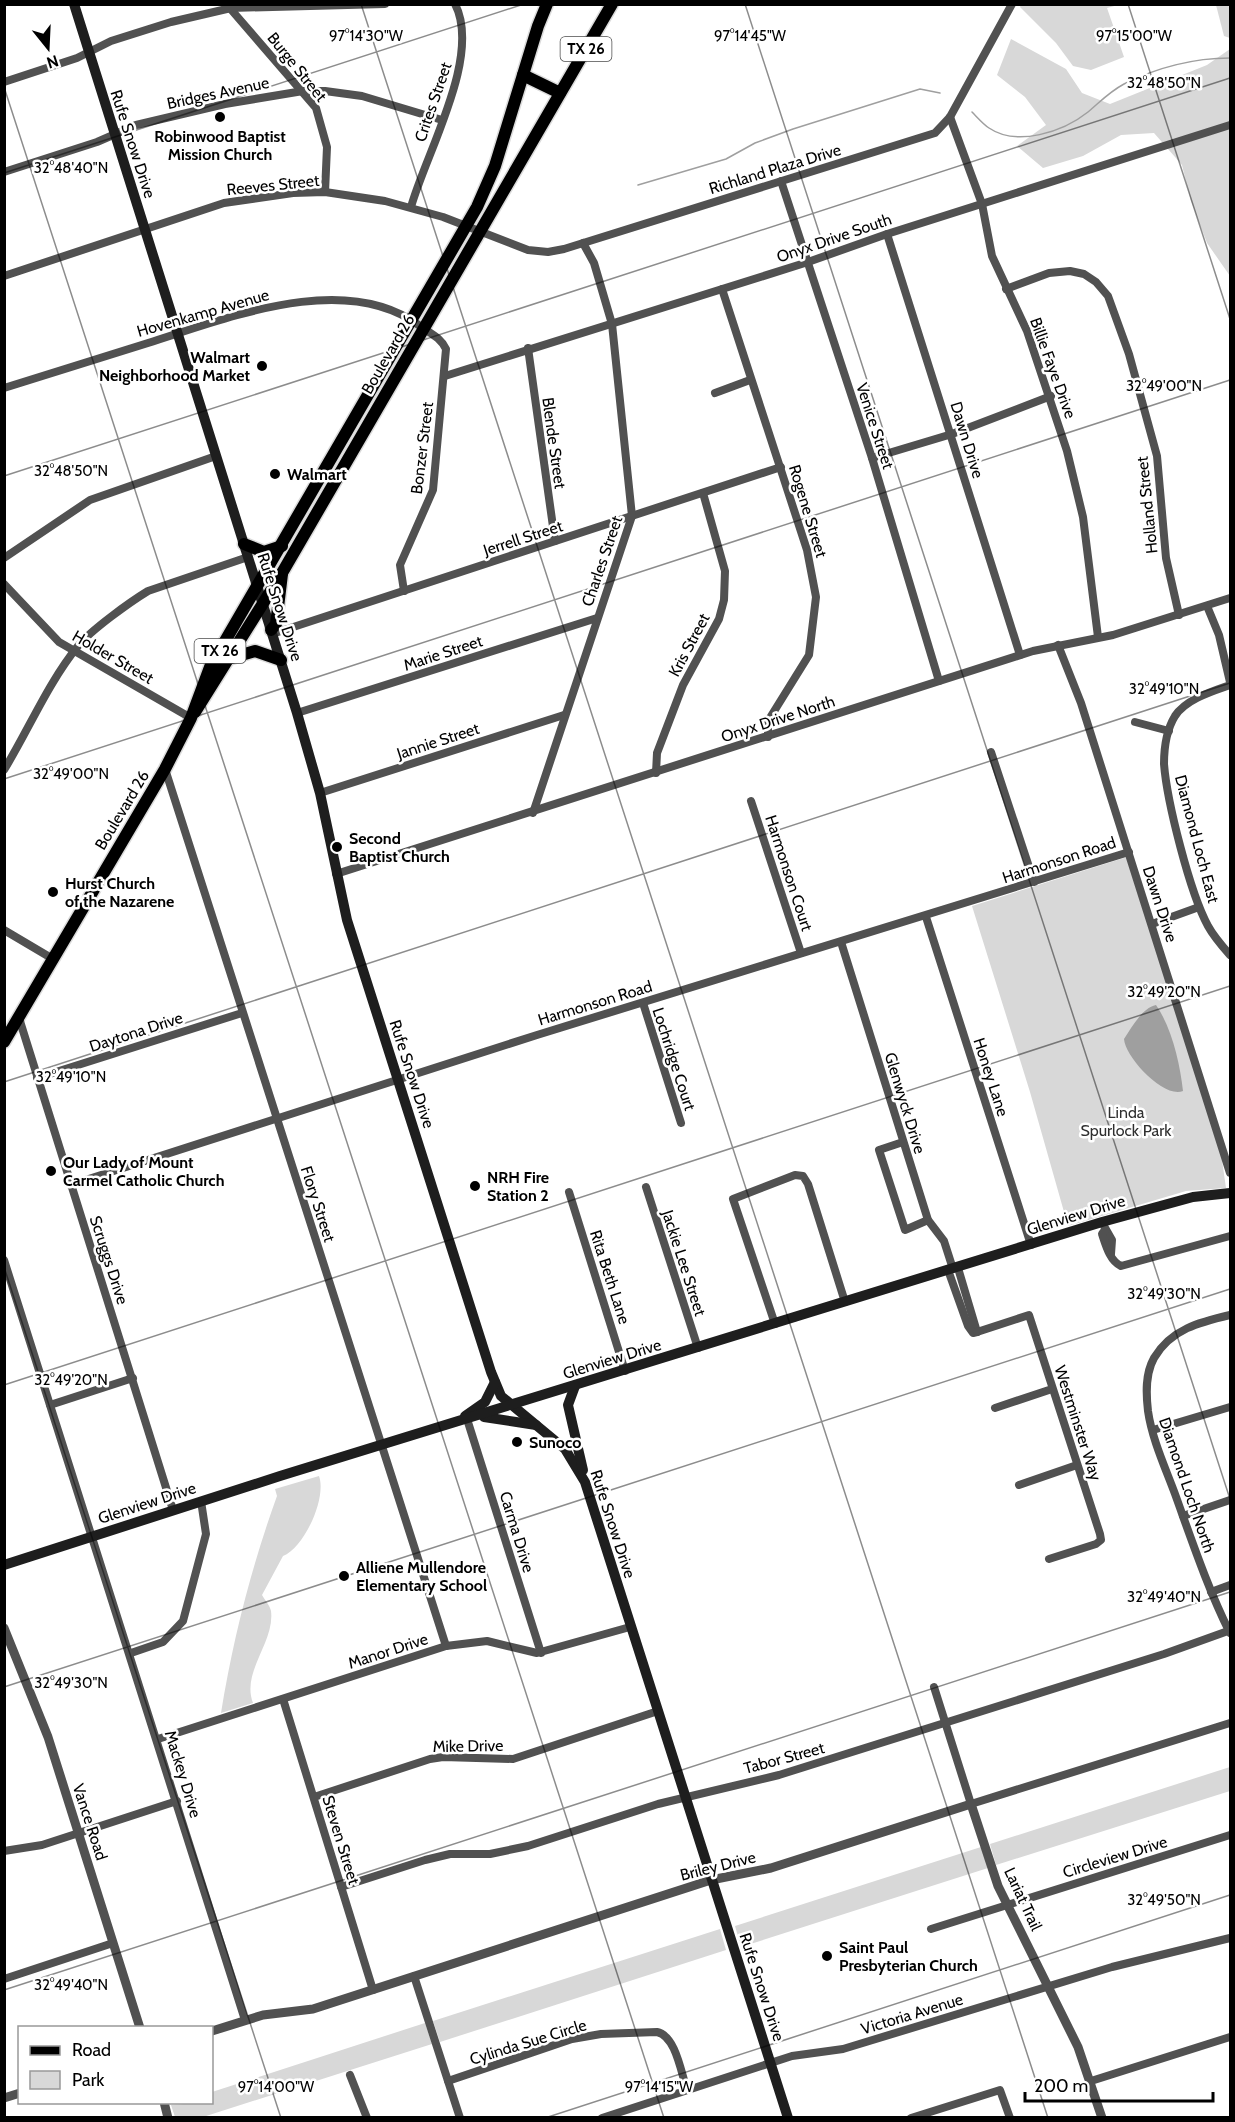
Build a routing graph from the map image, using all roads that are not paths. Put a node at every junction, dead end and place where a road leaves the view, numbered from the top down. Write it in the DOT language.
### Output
graph roads {
  1 [pos="74,4"];
  2 [pos="385,4"];
  3 [pos="455,4"];
  4 [pos="547,4"];
  5 [pos="612,4"];
  6 [pos="1012,4"];
  7 [pos="229,6"];
  8 [pos="88,51"];
  9 [pos="523,75"];
  10 [pos="4,82"];
  11 [pos="303,91"];
  12 [pos="560,93"];
  13 [pos="950,117"];
  14 [pos="442,120"];
  15 [pos="1230,125"];
  16 [pos="114,133"];
  17 [pos="4,172"];
  18 [pos="781,181"];
  19 [pos="325,192"];
  20 [pos="982,204"];
  21 [pos="411,207"];
  22 [pos="467,225"];
  23 [pos="145,229"];
  24 [pos="479,231"];
  25 [pos="887,234"];
  26 [pos="583,243"];
  27 [pos="808,262"];
  28 [pos="4,276"];
  29 [pos="722,289"];
  30 [pos="1006,289"];
  31 [pos="411,319"];
  32 [pos="612,324"];
  33 [pos="422,327"];
  34 [pos="178,334"];
  35 [pos="528,348"];
  36 [pos="445,376"];
  37 [pos="750,380"];
  38 [pos="4,388"];
  39 [pos="716,393"];
  40 [pos="1051,396"];
  41 [pos="952,434"];
  42 [pos="216,456"];
  43 [pos="341,456"];
  44 [pos="872,458"];
  45 [pos="781,467"];
  46 [pos="703,493"];
  47 [pos="632,516"];
  48 [pos="555,541"];
  49 [pos="282,546"];
  50 [pos="246,550"];
  51 [pos="4,558"];
  52 [pos="282,573"];
  53 [pos="4,584"];
  54 [pos="258,589"];
  55 [pos="404,591"];
  56 [pos="1230,598"];
  57 [pos="262,603"];
  58 [pos="1207,606"];
  59 [pos="1179,615"];
  60 [pos="597,618"];
  61 [pos="272,632"];
  62 [pos="1098,637"];
  63 [pos="1058,645"];
  64 [pos="75,652"];
  65 [pos="1020,655"];
  66 [pos="231,657"];
  67 [pos="281,660"];
  68 [pos="939,681"];
  69 [pos="1230,683"];
  70 [pos="297,713"];
  71 [pos="564,715"];
  72 [pos="191,718"];
  73 [pos="1135,722"];
  74 [pos="1169,731"];
  75 [pos="768,737"];
  76 [pos="991,752"];
  77 [pos="165,769"];
  78 [pos="4,770"];
  79 [pos="656,773"];
  80 [pos="320,793"];
  81 [pos="751,801"];
  82 [pos="533,813"];
  83 [pos="1129,852"];
  84 [pos="336,874"];
  85 [pos="1034,882"];
  86 [pos="1199,907"];
  87 [pos="926,917"];
  88 [pos="1152,924"];
  89 [pos="4,930"];
  90 [pos="841,942"];
  91 [pos="801,954"];
  92 [pos="1230,955"];
  93 [pos="53,959"];
  94 [pos="643,1003"];
  95 [pos="242,1013"];
  96 [pos="19,1018"];
  97 [pos="4,1042"];
  98 [pos="37,1078"];
  99 [pos="398,1081"];
  100 [pos="277,1120"];
  101 [pos="681,1123"];
  102 [pos="903,1142"];
  103 [pos="1230,1173"];
  104 [pos="70,1185"];
  105 [pos="646,1187"];
  106 [pos="569,1192"];
  107 [pos="1230,1193"];
  108 [pos="928,1220"];
  109 [pos="1104,1226"];
  110 [pos="1230,1236"];
  111 [pos="1031,1245"];
  112 [pos="4,1260"];
  113 [pos="953,1269"];
  114 [pos="845,1302"];
  115 [pos="1029,1315"];
  116 [pos="1230,1315"];
  117 [pos="775,1324"];
  118 [pos="698,1348"];
  119 [pos="625,1371"];
  120 [pos="133,1378"];
  121 [pos="495,1381"];
  122 [pos="575,1386"];
  123 [pos="1052,1389"];
  124 [pos="50,1405"];
  125 [pos="511,1406"];
  126 [pos="1230,1407"];
  127 [pos="995,1408"];
  128 [pos="472,1418"];
  129 [pos="450,1425"];
  130 [pos="537,1425"];
  131 [pos="1153,1430"];
  132 [pos="381,1446"];
  133 [pos="1077,1465"];
  134 [pos="585,1482"];
  135 [pos="1019,1485"];
  136 [pos="1230,1500"];
  137 [pos="201,1502"];
  138 [pos="173,1510"];
  139 [pos="1183,1516"];
  140 [pos="92,1537"];
  141 [pos="1048,1559"];
  142 [pos="4,1565"];
  143 [pos="1230,1585"];
  144 [pos="1211,1592"];
  145 [pos="630,1627"];
  146 [pos="4,1628"];
  147 [pos="1229,1633"];
  148 [pos="446,1646"];
  149 [pos="131,1653"];
  150 [pos="541,1653"];
  151 [pos="934,1687"];
  152 [pos="283,1699"];
  153 [pos="658,1712"];
  154 [pos="1230,1723"];
  155 [pos="946,1724"];
  156 [pos="158,1739"];
  157 [pos="314,1797"];
  158 [pos="684,1797"];
  159 [pos="177,1801"];
  160 [pos="971,1804"];
  161 [pos="78,1833"];
  162 [pos="1230,1834"];
  163 [pos="4,1851"];
  164 [pos="711,1880"];
  165 [pos="342,1887"];
  166 [pos="1008,1905"];
  167 [pos="931,1929"];
  168 [pos="1230,1938"];
  169 [pos="113,1943"];
  170 [pos="414,1976"];
  171 [pos="4,1979"];
  172 [pos="1048,1986"];
  173 [pos="373,1989"];
  174 [pos="245,2020"];
  175 [pos="139,2026"];
  176 [pos="213,2031"];
  177 [pos="1230,2037"];
  178 [pos="771,2062"];
  179 [pos="350,2075"];
  180 [pos="448,2081"];
  181 [pos="1091,2081"];
  182 [pos="687,2090"];
  183 [pos="367,2118"];
  184 [pos="460,2118"];
  185 [pos="603,2118"];
  186 [pos="788,2118"];
  187 [pos="911,2118"];
  188 [pos="1010,2118"];
  189 [pos="1102,2118"];
  1 -- 8 [label="main road, Rufe Snow Drive"];
  2 -- 7 [label="street"];
  3 -- 14 [label="street, Crites Street"];
  4 -- 9 [label="main road, Boulevard 26 / TX 26"];
  5 -- 12 [label="main road, Boulevard 26 / TX 26"];
  6 -- 13 [label="street, Richland Plaza Drive"];
  7 -- 8 [label="street"];
  7 -- 11 [label="street, Burge Street"];
  8 -- 10 [label="street"];
  8 -- 16 [label="main road, Rufe Snow Drive"];
  9 -- 12 [label="main road"];
  9 -- 22 [label="main road, Boulevard 26 / TX 26"];
  11 -- 14 [label="street, Bridges Avenue"];
  11 -- 16 [label="street, Bridges Avenue"];
  11 -- 19 [label="street, Burge Street"];
  12 -- 24 [label="main road, Boulevard 26 / TX 26"];
  13 -- 18 [label="street, Richland Plaza Drive"];
  13 -- 20 [label="street, Billie Faye Drive"];
  14 -- 21 [label="street, Crites Street"];
  15 -- 20 [label="street, Onyx Drive South"];
  16 -- 17 [label="street, Bridges Avenue"];
  16 -- 23 [label="main road, Rufe Snow Drive"];
  18 -- 26 [label="street, Richland Plaza Drive"];
  18 -- 27 [label="street, Venice Street"];
  19 -- 21 [label="street, Reeves Street"];
  19 -- 23 [label="street, Reeves Street"];
  20 -- 25 [label="street, Onyx Drive South"];
  20 -- 30 [label="street, Billie Faye Drive"];
  21 -- 22 [label="street, Reeves Street"];
  22 -- 24 [label="street, Reeves Street"];
  22 -- 31 [label="main road, Boulevard 26 / TX 26"];
  23 -- 28 [label="street, Reeves Street"];
  23 -- 34 [label="main road, Rufe Snow Drive"];
  24 -- 26 [label="street, Richland Plaza Drive"];
  24 -- 33 [label="main road, Boulevard 26 / TX 26"];
  25 -- 27 [label="street, Onyx Drive South"];
  25 -- 41 [label="street, Dawn Drive"];
  26 -- 32 [label="street, Charles Street"];
  27 -- 29 [label="street, Onyx Drive South"];
  27 -- 44 [label="street, Venice Street"];
  29 -- 32 [label="street, Onyx Drive South"];
  29 -- 37 [label="street, Rogene Street"];
  30 -- 40 [label="street, Billie Faye Drive"];
  30 -- 59 [label="street, Holland Street"];
  31 -- 33 [label="street, Bonzer Street"];
  31 -- 34 [label="street, Hovenkamp Avenue"];
  31 -- 43 [label="main road, Boulevard 26 / TX 26"];
  32 -- 35 [label="street, Onyx Drive South"];
  32 -- 47 [label="street, Charles Street"];
  33 -- 36 [label="street, Bonzer Street"];
  33 -- 43 [label="main road, Boulevard 26 / TX 26"];
  34 -- 38 [label="street, Hovenkamp Avenue"];
  34 -- 42 [label="main road, Rufe Snow Drive"];
  35 -- 36 [label="street, Onyx Drive South"];
  35 -- 48 [label="street, Blende Street"];
  36 -- 55 [label="street, Bonzer Street"];
  37 -- 39 [label="street"];
  37 -- 45 [label="street, Rogene Street"];
  40 -- 41 [label="street"];
  40 -- 62 [label="street, Billie Faye Drive"];
  41 -- 44 [label="street"];
  41 -- 65 [label="street, Dawn Drive"];
  42 -- 50 [label="main road, Rufe Snow Drive"];
  42 -- 51 [label="street"];
  43 -- 49 [label="main road, Boulevard 26 / TX 26"];
  43 -- 52 [label="main road, Boulevard 26 / TX 26"];
  44 -- 68 [label="street, Venice Street"];
  45 -- 46 [label="street, Jerrell Street"];
  45 -- 75 [label="street, Rogene Street"];
  46 -- 47 [label="street, Jerrell Street"];
  46 -- 79 [label="street, Kris Street"];
  47 -- 48 [label="street, Jerrell Street"];
  47 -- 60 [label="street, Charles Street"];
  48 -- 55 [label="street, Jerrell Street"];
  49 -- 50 [label="main road"];
  49 -- 54 [label="main road, Boulevard 26 / TX 26"];
  50 -- 54 [label="main road, Rufe Snow Drive"];
  50 -- 64 [label="street"];
  52 -- 57 [label="main road, Boulevard 26 / TX 26"];
  52 -- 61 [label="main road"];
  53 -- 64 [label="street, Holder Street"];
  54 -- 57 [label="main road, Rufe Snow Drive"];
  54 -- 72 [label="main road, Boulevard 26 / TX 26"];
  55 -- 61 [label="street, Jerrell Street"];
  56 -- 58 [label="street, Onyx Drive North"];
  57 -- 61 [label="main road, Rufe Snow Drive"];
  57 -- 66 [label="main road, Boulevard 26 / TX 26"];
  58 -- 59 [label="street, Onyx Drive North"];
  58 -- 69 [label="street"];
  59 -- 62 [label="street, Onyx Drive North"];
  60 -- 70 [label="street, Marie Street"];
  60 -- 71 [label="street, Charles Street"];
  61 -- 67 [label="main road, Rufe Snow Drive"];
  62 -- 63 [label="street, Onyx Drive North"];
  63 -- 65 [label="street, Onyx Drive North"];
  63 -- 83 [label="street, Dawn Drive"];
  64 -- 72 [label="street, Holder Street"];
  64 -- 78 [label="street"];
  65 -- 68 [label="street, Onyx Drive North"];
  66 -- 67 [label="main road"];
  66 -- 72 [label="main road, Boulevard 26 / TX 26"];
  67 -- 70 [label="main road, Rufe Snow Drive"];
  68 -- 75 [label="street, Onyx Drive North"];
  69 -- 74 [label="street, Diamond Loch East"];
  70 -- 80 [label="main road, Rufe Snow Drive"];
  71 -- 80 [label="street, Jannie Street"];
  71 -- 82 [label="street, Charles Street"];
  72 -- 77 [label="main road, Boulevard 26 / TX 26"];
  73 -- 74 [label="street"];
  74 -- 86 [label="street, Diamond Loch East"];
  75 -- 79 [label="street, Onyx Drive North"];
  76 -- 85 [label="street"];
  77 -- 93 [label="main road, Boulevard 26 / TX 26"];
  77 -- 95 [label="street, Flory Street"];
  79 -- 82 [label="street, Onyx Drive North"];
  80 -- 84 [label="main road, Rufe Snow Drive"];
  81 -- 91 [label="street, Harmonson Court"];
  82 -- 84 [label="street, Onyx Drive North"];
  83 -- 85 [label="street, Harmonson Road"];
  83 -- 88 [label="street, Dawn Drive"];
  84 -- 99 [label="main road, Rufe Snow Drive"];
  85 -- 87 [label="street, Harmonson Road"];
  86 -- 88 [label="street"];
  86 -- 92 [label="street, Diamond Loch East"];
  87 -- 90 [label="street, Harmonson Road"];
  87 -- 111 [label="street, Honey Lane"];
  88 -- 103 [label="street, Dawn Drive"];
  89 -- 93 [label="street"];
  90 -- 91 [label="street, Harmonson Road"];
  90 -- 102 [label="street, Glenwyck Drive"];
  91 -- 94 [label="street, Harmonson Road"];
  93 -- 96 [label="main road, Boulevard 26 / TX 26"];
  94 -- 99 [label="street, Harmonson Road"];
  94 -- 101 [label="street, Lochridge Court"];
  95 -- 98 [label="street, Daytona Drive"];
  95 -- 100 [label="street, Flory Street"];
  96 -- 97 [label="main road, Boulevard 26 / TX 26"];
  96 -- 98 [label="street, Scruggs Drive"];
  98 -- 104 [label="street, Scruggs Drive"];
  99 -- 100 [label="street, Harmonson Road"];
  99 -- 121 [label="main road, Rufe Snow Drive"];
  100 -- 104 [label="street, Harmonson Road"];
  100 -- 132 [label="street, Flory Street"];
  102 -- 108 [label="street, Glenwyck Drive"];
  102 -- 108 [label="street"];
  104 -- 120 [label="street, Scruggs Drive"];
  105 -- 118 [label="street, Jackie Lee Street"];
  106 -- 119 [label="street, Rita Beth Lane"];
  107 -- 109 [label="main road, Glenview Drive"];
  108 -- 113 [label="street, Glenwyck Drive"];
  109 -- 110 [label="street"];
  109 -- 111 [label="main road, Glenview Drive"];
  111 -- 113 [label="main road, Glenview Drive"];
  112 -- 124 [label="street, Mackey Drive"];
  113 -- 114 [label="main road, Glenview Drive"];
  113 -- 115 [label="street, Glenwyck Drive"];
  114 -- 117 [label="main road, Glenview Drive"];
  114 -- 117 [label="street"];
  115 -- 123 [label="street, Westminster Way"];
  116 -- 131 [label="street, Diamond Loch North"];
  117 -- 118 [label="main road, Glenview Drive"];
  118 -- 119 [label="main road, Glenview Drive"];
  119 -- 122 [label="main road, Glenview Drive"];
  120 -- 124 [label="street"];
  120 -- 138 [label="street, Scruggs Drive"];
  121 -- 125 [label="main road, Rufe Snow Drive"];
  121 -- 129 [label="main road"];
  122 -- 125 [label="main road, Glenview Drive"];
  122 -- 134 [label="main road"];
  123 -- 127 [label="street"];
  123 -- 133 [label="street, Westminster Way"];
  124 -- 140 [label="street, Mackey Drive"];
  125 -- 128 [label="main road, Glenview Drive"];
  125 -- 130 [label="main road, Rufe Snow Drive"];
  126 -- 131 [label="street"];
  128 -- 129 [label="main road, Glenview Drive"];
  128 -- 130 [label="main road"];
  128 -- 150 [label="street, Carma Drive"];
  129 -- 132 [label="main road, Glenview Drive"];
  130 -- 134 [label="main road, Rufe Snow Drive"];
  131 -- 139 [label="street, Diamond Loch North"];
  132 -- 137 [label="main road, Glenview Drive"];
  132 -- 148 [label="street, Flory Street"];
  133 -- 135 [label="street"];
  133 -- 141 [label="street, Westminster Way"];
  134 -- 145 [label="main road, Rufe Snow Drive"];
  136 -- 139 [label="street"];
  137 -- 138 [label="main road, Glenview Drive"];
  137 -- 149 [label="street"];
  138 -- 140 [label="main road, Glenview Drive"];
  139 -- 144 [label="street, Diamond Loch North"];
  140 -- 142 [label="main road, Glenview Drive"];
  140 -- 149 [label="street, Mackey Drive"];
  143 -- 144 [label="street"];
  144 -- 147 [label="street, Diamond Loch North"];
  145 -- 150 [label="street, Manor Drive"];
  145 -- 153 [label="main road, Rufe Snow Drive"];
  146 -- 161 [label="street, Vance Road"];
  147 -- 155 [label="street, Tabor Street"];
  148 -- 150 [label="street, Manor Drive"];
  148 -- 152 [label="street, Manor Drive"];
  149 -- 156 [label="street, Mackey Drive"];
  151 -- 155 [label="street, Lariat Trail"];
  152 -- 156 [label="street, Manor Drive"];
  152 -- 157 [label="street, Steven Street"];
  153 -- 157 [label="street, Mike Drive"];
  153 -- 158 [label="main road, Rufe Snow Drive"];
  154 -- 160 [label="street, Briley Drive"];
  155 -- 158 [label="street, Tabor Street"];
  155 -- 160 [label="street, Lariat Trail"];
  156 -- 159 [label="street, Mackey Drive"];
  157 -- 165 [label="street, Steven Street"];
  158 -- 164 [label="main road, Rufe Snow Drive"];
  158 -- 165 [label="street, Tabor Street"];
  159 -- 161 [label="street"];
  159 -- 174 [label="street, Mackey Drive"];
  160 -- 164 [label="street, Briley Drive"];
  160 -- 166 [label="street, Lariat Trail"];
  161 -- 163 [label="street"];
  161 -- 169 [label="street, Vance Road"];
  162 -- 166 [label="street, Circleview Drive"];
  164 -- 170 [label="street, Briley Drive"];
  164 -- 178 [label="main road, Rufe Snow Drive"];
  165 -- 173 [label="street, Steven Street"];
  166 -- 167 [label="street, Circleview Drive"];
  166 -- 172 [label="street, Lariat Trail"];
  168 -- 172 [label="street, Victoria Avenue"];
  169 -- 171 [label="street"];
  169 -- 175 [label="street, Vance Road"];
  170 -- 173 [label="street, Briley Drive"];
  170 -- 180 [label="street"];
  172 -- 178 [label="street, Victoria Avenue"];
  172 -- 181 [label="street, Lariat Trail"];
  173 -- 174 [label="street, Briley Drive"];
  174 -- 176 [label="street, Briley Drive"];
  177 -- 181 [label="street"];
  178 -- 182 [label="street, Victoria Avenue"];
  178 -- 186 [label="main road, Rufe Snow Drive"];
  179 -- 183 [label="street"];
  180 -- 182 [label="street, Cylinda Sue Circle"];
  180 -- 184 [label="street"];
  181 -- 189 [label="street, Lariat Trail"];
  182 -- 185 [label="street, Victoria Avenue"];
  187 -- 188 [label="street"];
}
